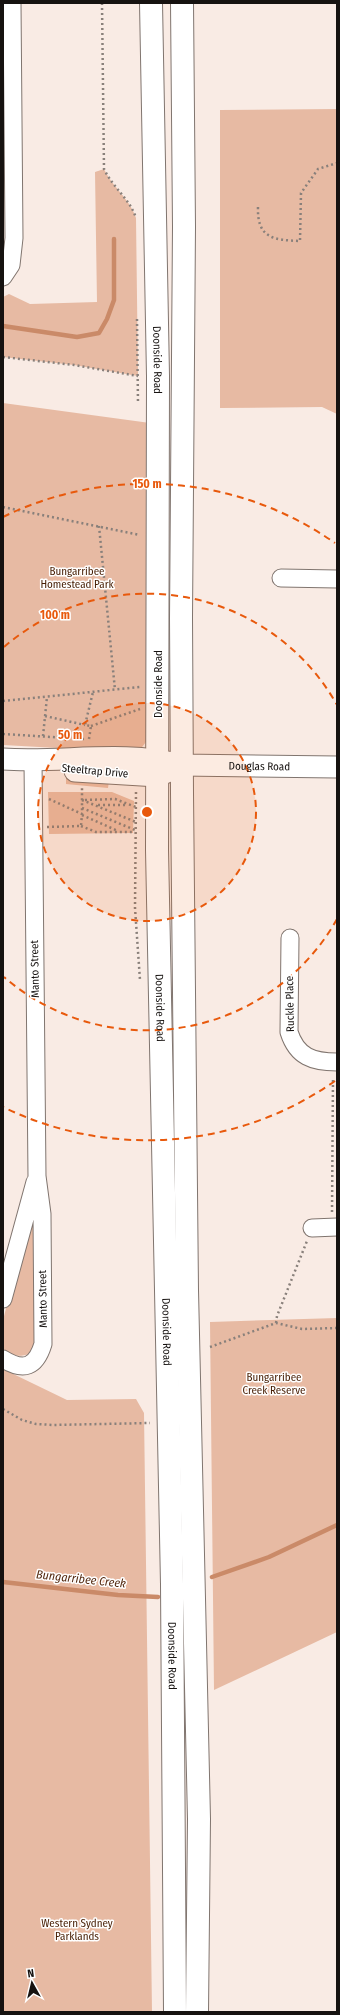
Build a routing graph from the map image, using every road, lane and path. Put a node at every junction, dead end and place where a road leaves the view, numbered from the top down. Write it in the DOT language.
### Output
graph roads {
  1 [pos="12,3"];
  2 [pos="102,3"];
  3 [pos="151,3"];
  4 [pos="182,3"];
  5 [pos="337,163"];
  6 [pos="258,207"];
  7 [pos="136,226"];
  8 [pos="3,277"];
  9 [pos="137,313"];
  10 [pos="3,357"];
  11 [pos="138,376"];
  12 [pos="138,408"];
  13 [pos="3,507"];
  14 [pos="99,526"];
  15 [pos="140,528"];
  16 [pos="281,578"];
  17 [pos="337,579"];
  18 [pos="141,687"];
  19 [pos="116,690"];
  20 [pos="93,692"];
  21 [pos="47,696"];
  22 [pos="3,701"];
  23 [pos="140,709"];
  24 [pos="45,716"];
  25 [pos="84,725"];
  26 [pos="91,726"];
  27 [pos="3,734"];
  28 [pos="89,739"];
  29 [pos="3,759"];
  30 [pos="33,761"];
  31 [pos="181,765"];
  32 [pos="337,767"];
  33 [pos="158,768"];
  34 [pos="82,788"];
  35 [pos="46,798"];
  36 [pos="82,800"];
  37 [pos="95,805"];
  38 [pos="130,805"];
  39 [pos="136,807"];
  40 [pos="82,808"];
  41 [pos="82,814"];
  42 [pos="136,822"];
  43 [pos="81,826"];
  44 [pos="47,827"];
  45 [pos="121,832"];
  46 [pos="290,938"];
  47 [pos="335,1062"];
  48 [pos="37,1176"];
  49 [pos="334,1227"];
  50 [pos="312,1228"];
  51 [pos="3,1299"];
  52 [pos="276,1323"];
  53 [pos="337,1328"];
  54 [pos="210,1347"];
  55 [pos="3,1359"];
  56 [pos="3,1409"];
  57 [pos="150,1423"];
  58 [pos="198,1990"];
  59 [pos="175,2012"];
  60 [pos="197,2012"];
  61 [pos="206,2012"];
  1 -- 8 [label="street"];
  2 -- 7 [label="path"];
  3 -- 33 [label="main road, Doonside Road"];
  4 -- 31 [label="main road, Doonside Road"];
  5 -- 6 [label="path"];
  9 -- 11 [label="path"];
  10 -- 11 [label="path"];
  11 -- 12 [label="path"];
  13 -- 14 [label="path"];
  14 -- 15 [label="path"];
  14 -- 19 [label="path"];
  16 -- 17 [label="street"];
  18 -- 19 [label="path"];
  19 -- 20 [label="path"];
  20 -- 21 [label="path"];
  20 -- 25 [label="path"];
  21 -- 22 [label="path"];
  21 -- 24 [label="path"];
  23 -- 26 [label="path"];
  24 -- 25 [label="path"];
  24 -- 27 [label="path"];
  25 -- 26 [label="path"];
  26 -- 28 [label="path"];
  29 -- 30 [label="street, Steeltrap Drive"];
  30 -- 33 [label="street, Steeltrap Drive"];
  30 -- 48 [label="street, Manto Street"];
  31 -- 32 [label="street, Douglas Road"];
  31 -- 33 [label="street, Douglas Road"];
  31 -- 58 [label="main road, Doonside Road"];
  33 -- 59 [label="main road, Doonside Road"];
  34 -- 36 [label="path"];
  35 -- 41 [label="path"];
  36 -- 37 [label="path"];
  36 -- 38 [label="path"];
  36 -- 40 [label="path"];
  37 -- 38 [label="path"];
  37 -- 42 [label="path"];
  38 -- 39 [label="path"];
  40 -- 41 [label="path"];
  40 -- 45 [label="path"];
  41 -- 43 [label="path"];
  41 -- 45 [label="path"];
  43 -- 44 [label="path"];
  43 -- 45 [label="path"];
  46 -- 47 [label="street, Ruckle Place"];
  47 -- 49 [label="path"];
  48 -- 51 [label="street, Manto Street"];
  48 -- 55 [label="street, Manto Street"];
  49 -- 50 [label="street"];
  50 -- 52 [label="path"];
  52 -- 53 [label="path"];
  52 -- 54 [label="path"];
  56 -- 57 [label="path"];
  58 -- 60 [label="main road, Doonside Road"];
  58 -- 61 [label="street"];
}
